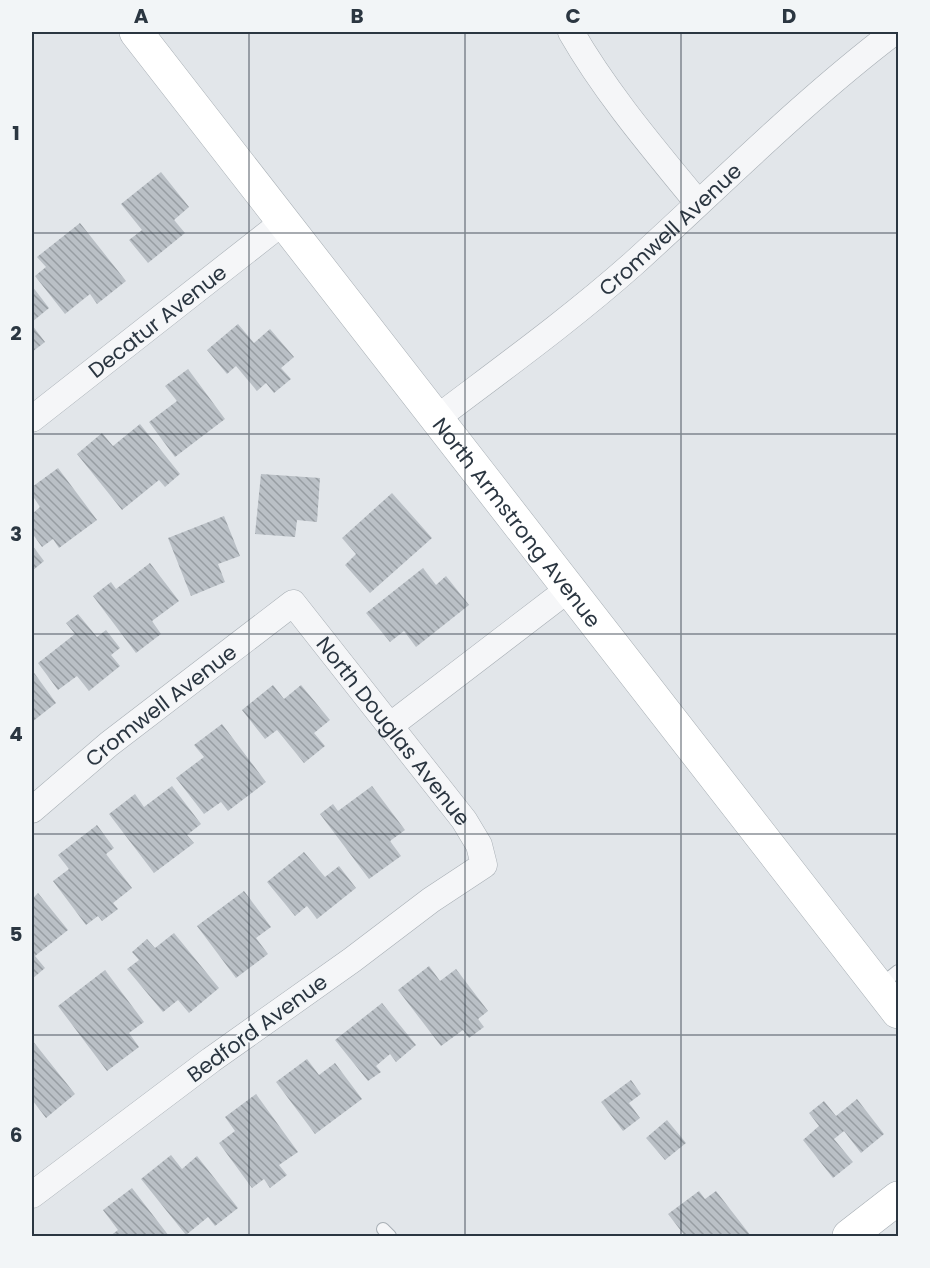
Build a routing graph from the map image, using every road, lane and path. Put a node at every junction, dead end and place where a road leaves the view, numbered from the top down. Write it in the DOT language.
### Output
graph roads {
  1 [pos="136,32"];
  2 [pos="571,32"];
  3 [pos="894,32"];
  4 [pos="698,203"];
  5 [pos="283,222"];
  6 [pos="437,418"];
  7 [pos="32,419"];
  8 [pos="570,588"];
  9 [pos="293,603"];
  10 [pos="391,725"];
  11 [pos="32,810"];
  12 [pos="484,865"];
  13 [pos="888,979"];
  14 [pos="898,1012"];
  15 [pos="32,1195"];
  16 [pos="898,1198"];
  17 [pos="849,1236"];
  1 -- 5 [label="street, North Armstrong Avenue"];
  2 -- 4 [label="street"];
  3 -- 4 [label="street, Cromwell Avenue"];
  4 -- 6 [label="street, Cromwell Avenue"];
  5 -- 6 [label="street, North Armstrong Avenue"];
  5 -- 7 [label="street, Decatur Avenue"];
  6 -- 8 [label="street, North Armstrong Avenue"];
  8 -- 10 [label="street"];
  8 -- 13 [label="street, North Armstrong Avenue"];
  9 -- 10 [label="street, North Douglas Avenue"];
  9 -- 11 [label="street, Cromwell Avenue"];
  10 -- 12 [label="street, North Douglas Avenue"];
  12 -- 15 [label="street, Bedford Avenue"];
  13 -- 14 [label="street, North Armstrong Avenue"];
  16 -- 17 [label="street"];
}
